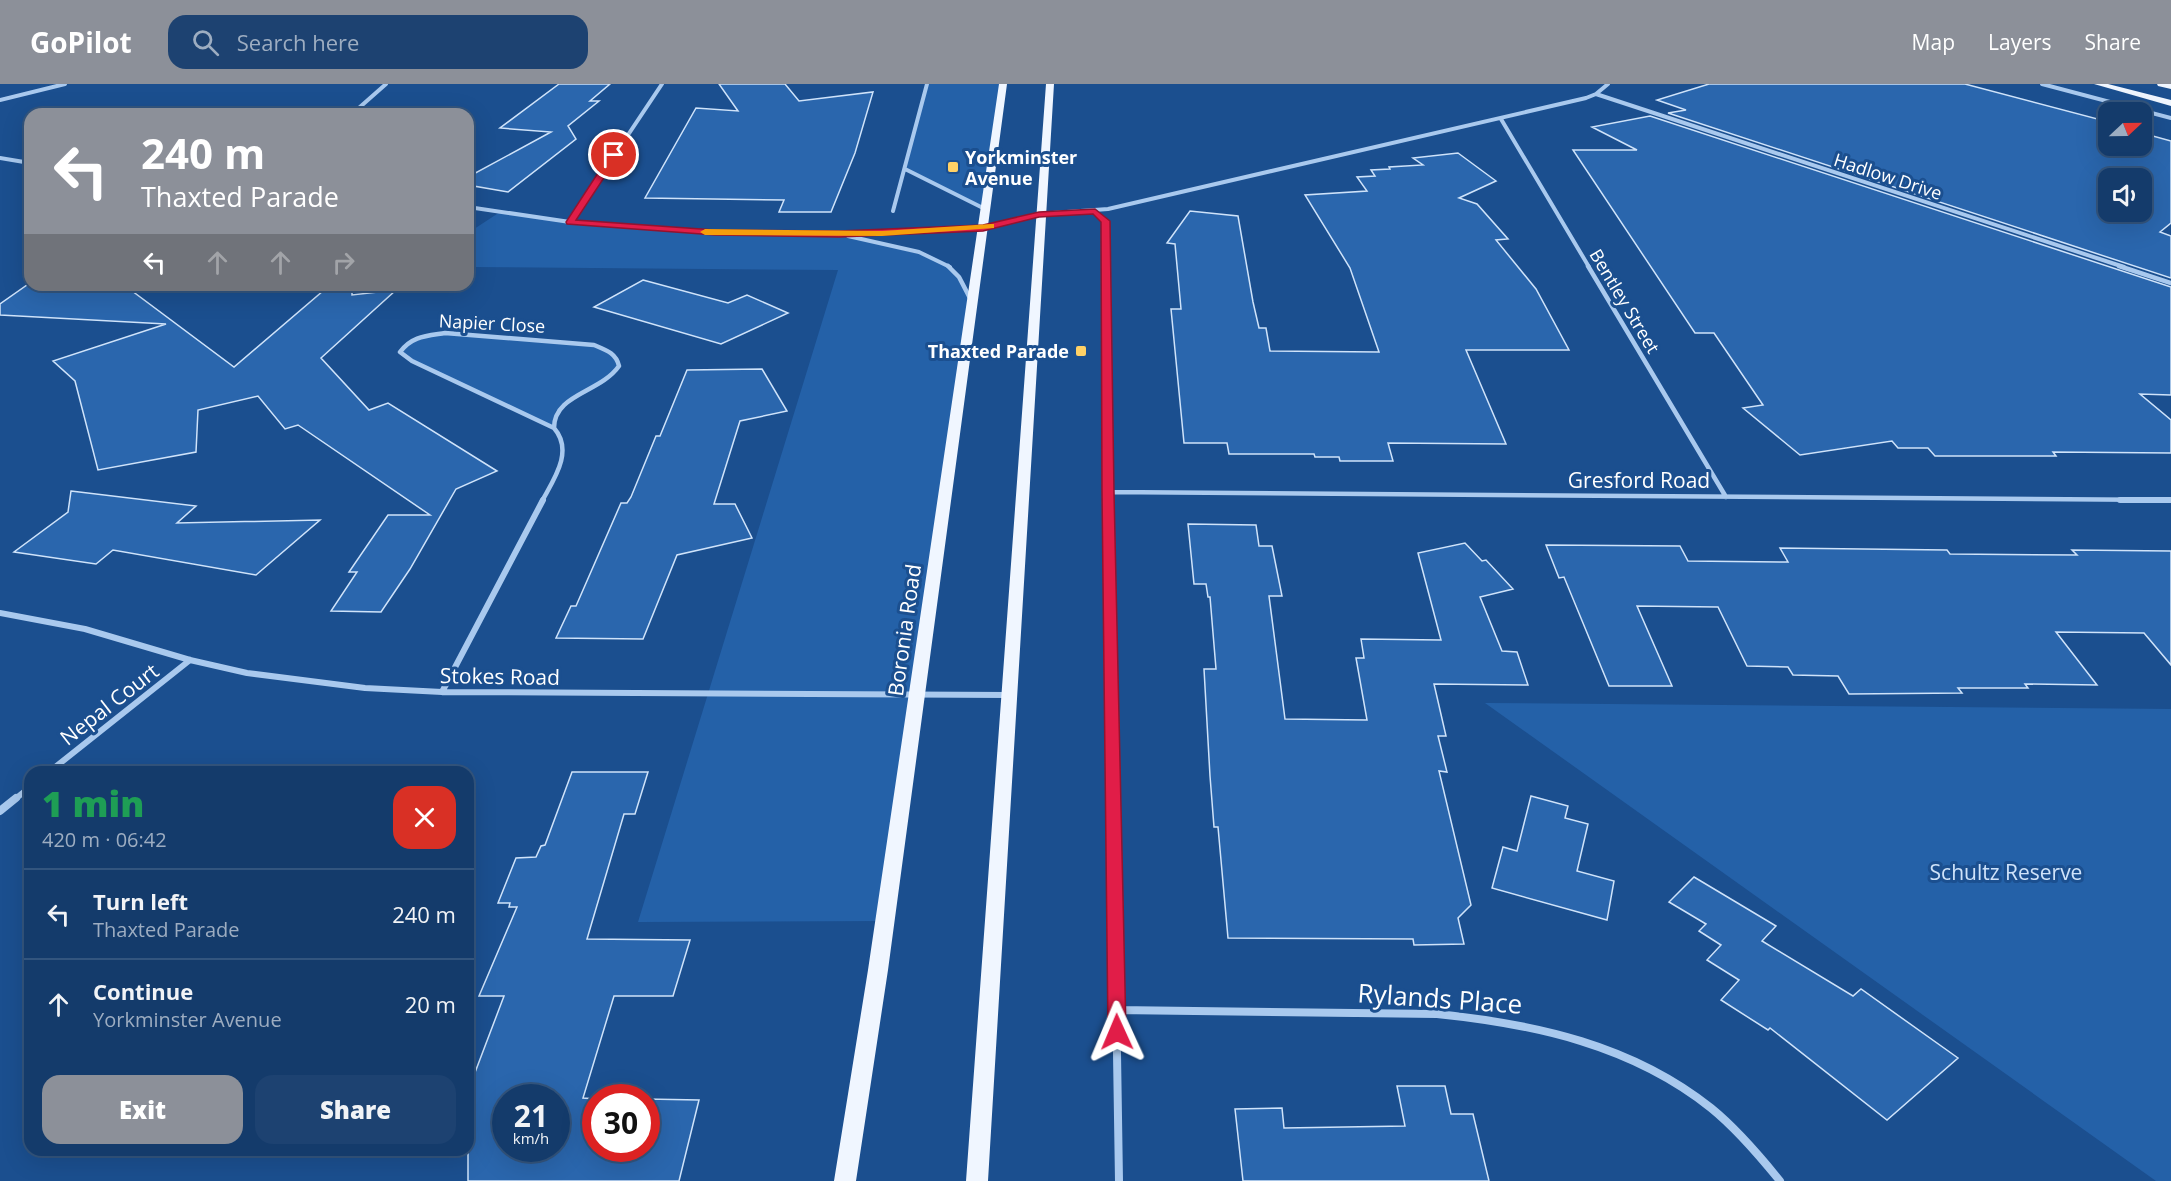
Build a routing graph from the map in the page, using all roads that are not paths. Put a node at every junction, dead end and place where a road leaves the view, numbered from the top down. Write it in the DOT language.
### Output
graph roads {
  1 [pos="65,84"];
  2 [pos="386,84"];
  3 [pos="662,84"];
  4 [pos="927,84"];
  5 [pos="1003,84"];
  6 [pos="1050,84"];
  7 [pos="1608,84"];
  8 [pos="2042,84"];
  9 [pos="2098,84"];
  10 [pos="2137,84"];
  11 [pos="2161,84"];
  12 [pos="2171,87"];
  13 [pos="2122,90"];
  14 [pos="1596,94"];
  15 [pos="0,100"];
  16 [pos="2171,103"];
  17 [pos="359,108"];
  18 [pos="2171,118"];
  19 [pos="1501,119"];
  20 [pos="0,158"];
  21 [pos="24,162"];
  22 [pos="905,169"];
  23 [pos="474,208"];
  24 [pos="985,209"];
  25 [pos="893,211"];
  26 [pos="1095,211"];
  27 [pos="1039,214"];
  28 [pos="570,222"];
  29 [pos="983,228"];
  30 [pos="839,234"];
  31 [pos="2171,283"];
  32 [pos="972,303"];
  33 [pos="554,428"];
  34 [pos="1108,492"];
  35 [pos="1726,497"];
  36 [pos="2171,500"];
  37 [pos="0,613"];
  38 [pos="190,660"];
  39 [pos="442,692"];
  40 [pos="916,695"];
  41 [pos="1008,695"];
  42 [pos="57,766"];
  43 [pos="24,792"];
  44 [pos="0,811"];
  45 [pos="1117,1010"];
  46 [pos="845,1181"];
  47 [pos="977,1181"];
  48 [pos="1119,1181"];
  49 [pos="1780,1181"];
  1 -- 15 [label="street"];
  2 -- 17 [label="street"];
  3 -- 28 [label="street"];
  4 -- 22 [label="street"];
  5 -- 24 [label="main road, Boronia Road"];
  6 -- 27 [label="main road"];
  7 -- 14 [label="street"];
  8 -- 18 [label="street"];
  9 -- 13 [label="main road"];
  10 -- 13 [label="main road"];
  11 -- 12 [label="main road"];
  13 -- 16 [label="main road"];
  14 -- 19 [label="street"];
  14 -- 31 [label="street, Hadlow Drive"];
  19 -- 26 [label="street"];
  19 -- 35 [label="street, Bentley Street"];
  20 -- 21 [label="street"];
  22 -- 24 [label="street"];
  22 -- 25 [label="street"];
  23 -- 28 [label="street"];
  24 -- 29 [label="main road, Boronia Road"];
  26 -- 27 [label="street"];
  26 -- 34 [label="street"];
  27 -- 29 [label="street"];
  27 -- 41 [label="main road"];
  28 -- 30 [label="street"];
  29 -- 30 [label="street"];
  29 -- 32 [label="main road, Boronia Road"];
  30 -- 32 [label="street"];
  32 -- 40 [label="main road, Boronia Road"];
  33 -- 33 [label="street, Napier Close"];
  33 -- 39 [label="street"];
  34 -- 35 [label="street, Gresford Road"];
  34 -- 45 [label="street"];
  35 -- 36 [label="street, Gresford Road"];
  37 -- 38 [label="street, Stokes Road"];
  38 -- 39 [label="street, Stokes Road"];
  38 -- 42 [label="street, Nepal Court"];
  39 -- 40 [label="street, Stokes Road"];
  40 -- 41 [label="street, Stokes Road"];
  40 -- 46 [label="main road, Boronia Road"];
  41 -- 47 [label="main road"];
  43 -- 44 [label="street"];
  45 -- 48 [label="street"];
  45 -- 49 [label="street, Rylands Place"];
}
